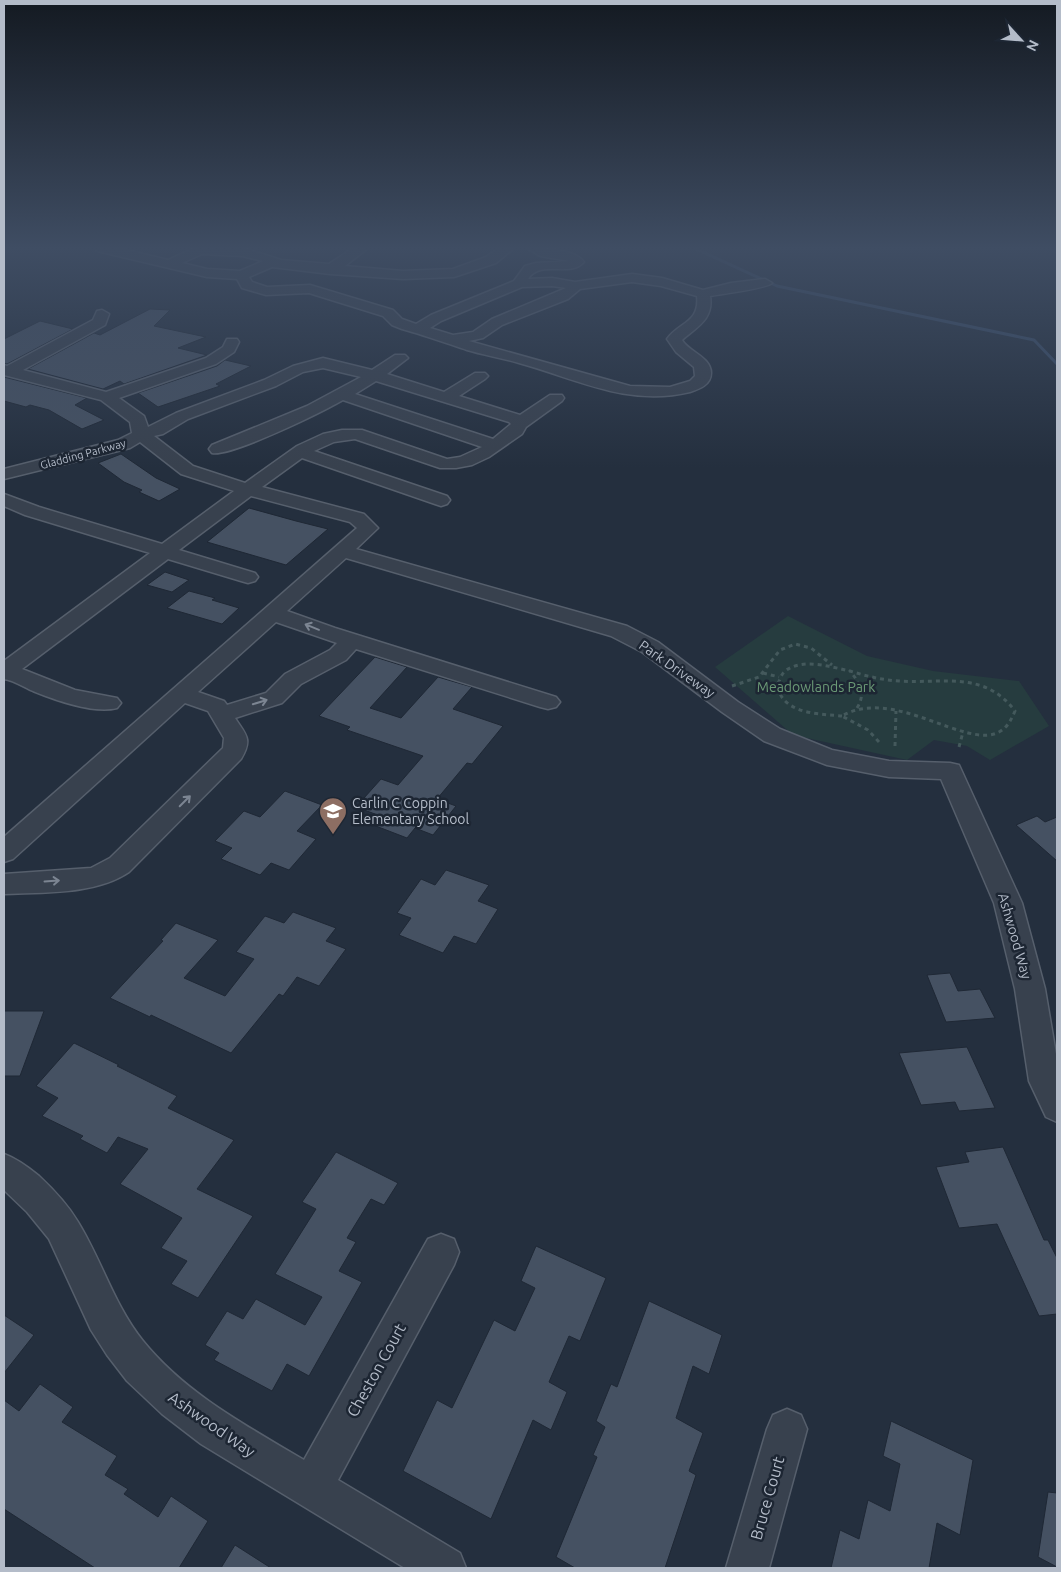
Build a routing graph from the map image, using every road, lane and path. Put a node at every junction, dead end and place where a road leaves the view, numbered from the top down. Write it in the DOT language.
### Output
graph roads {
  1 [pos="100,321"];
  2 [pos="396,321"];
  3 [pos="431,321"];
  4 [pos="500,321"];
  5 [pos="696,321"];
  6 [pos="418,329"];
  7 [pos="452,340"];
  8 [pos="232,342"];
  9 [pos="400,358"];
  10 [pos="7,371"];
  11 [pos="376,376"];
  12 [pos="480,376"];
  13 [pos="343,395"];
  14 [pos="107,397"];
  15 [pos="445,398"];
  16 [pos="556,398"];
  17 [pos="519,424"];
  18 [pos="140,427"];
  19 [pos="159,439"];
  20 [pos="494,445"];
  21 [pos="218,448"];
  22 [pos="301,452"];
  23 [pos="4,460"];
  24 [pos="415,472"];
  25 [pos="4,474"];
  26 [pos="247,489"];
  27 [pos="4,499"];
  28 [pos="441,500"];
  29 [pos="166,551"];
  30 [pos="341,551"];
  31 [pos="248,577"];
  32 [pos="272,613"];
  33 [pos="352,641"];
  34 [pos="832,666"];
  35 [pos="5,671"];
  36 [pos="850,671"];
  37 [pos="763,673"];
  38 [pos="779,677"];
  39 [pos="729,686"];
  40 [pos="181,694"];
  41 [pos="548,702"];
  42 [pos="108,703"];
  43 [pos="857,708"];
  44 [pos="896,711"];
  45 [pos="221,714"];
  46 [pos="842,716"];
  47 [pos="963,732"];
  48 [pos="880,743"];
  49 [pos="895,746"];
  50 [pos="954,759"];
  51 [pos="4,852"];
  52 [pos="4,884"];
  53 [pos="1057,1107"];
  54 [pos="4,1170"];
  55 [pos="441,1252"];
  56 [pos="788,1429"];
  57 [pos="311,1488"];
  58 [pos="445,1568"];
  59 [pos="747,1568"];
  1 -- 10 [label="street"];
  2 -- 6 [label="street"];
  3 -- 6 [label="street"];
  4 -- 7 [label="street"];
  5 -- 7 [label="street"];
  6 -- 7 [label="street"];
  8 -- 14 [label="street"];
  9 -- 11 [label="street"];
  10 -- 14 [label="street"];
  11 -- 13 [label="street"];
  11 -- 15 [label="street"];
  11 -- 19 [label="street"];
  12 -- 15 [label="street"];
  13 -- 20 [label="street"];
  13 -- 21 [label="street"];
  14 -- 18 [label="street"];
  15 -- 17 [label="street"];
  16 -- 17 [label="street"];
  17 -- 20 [label="street"];
  18 -- 19 [label="street"];
  18 -- 23 [label="street, Gladding Parkway"];
  18 -- 25 [label="street, Gladding Parkway"];
  19 -- 26 [label="street"];
  20 -- 24 [label="street"];
  22 -- 24 [label="street"];
  22 -- 24 [label="street"];
  22 -- 26 [label="street"];
  24 -- 28 [label="street"];
  26 -- 29 [label="street"];
  26 -- 30 [label="street"];
  27 -- 29 [label="street"];
  29 -- 31 [label="street"];
  29 -- 35 [label="street"];
  30 -- 32 [label="street"];
  30 -- 50 [label="street, Park Driveway"];
  33 -- 32 [label="street, one-way"];
  32 -- 40 [label="street"];
  33 -- 41 [label="street"];
  45 -- 33 [label="street, one-way"];
  34 -- 36 [label="path"];
  34 -- 37 [label="path"];
  34 -- 38 [label="path"];
  35 -- 42 [label="street"];
  36 -- 43 [label="path"];
  36 -- 47 [label="path"];
  37 -- 38 [label="path"];
  37 -- 39 [label="path"];
  38 -- 46 [label="path"];
  40 -- 45 [label="street"];
  40 -- 51 [label="street"];
  43 -- 44 [label="path"];
  43 -- 46 [label="path"];
  44 -- 47 [label="path"];
  44 -- 49 [label="path"];
  52 -- 45 [label="street, one-way"];
  46 -- 48 [label="path"];
  47 -- 50 [label="path"];
  50 -- 53 [label="street, Ashwood Way"];
  54 -- 57 [label="street, Ashwood Way"];
  55 -- 57 [label="street, Cheston Court"];
  56 -- 59 [label="street, Bruce Court"];
  57 -- 58 [label="street, Ashwood Way"];
}
